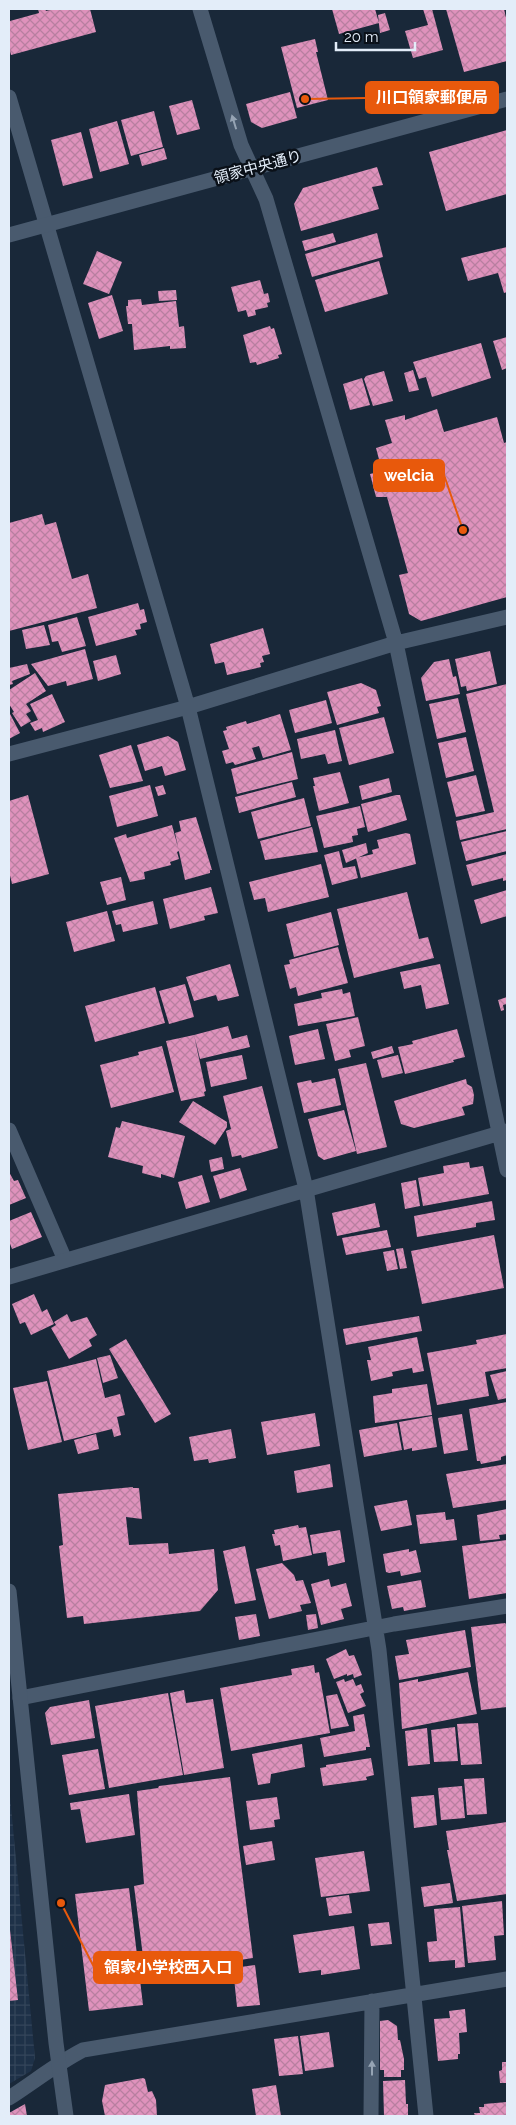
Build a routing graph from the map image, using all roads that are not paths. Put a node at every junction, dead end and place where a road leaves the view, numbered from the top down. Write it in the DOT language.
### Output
graph roads {
  1 [pos="200,9"];
  2 [pos="9,97"];
  3 [pos="507,99"];
  4 [pos="253,168"];
  5 [pos="48,224"];
  6 [pos="9,235"];
  7 [pos="507,618"];
  8 [pos="396,644"];
  9 [pos="188,707"];
  10 [pos="9,754"];
  11 [pos="9,1130"];
  12 [pos="504,1132"];
  13 [pos="507,1170"];
  14 [pos="306,1189"];
  15 [pos="65,1260"];
  16 [pos="9,1277"];
  17 [pos="9,1591"];
  18 [pos="507,1606"];
  19 [pos="375,1629"];
  20 [pos="20,1698"];
  21 [pos="507,1979"];
  22 [pos="413,1994"];
  23 [pos="372,2001"];
  24 [pos="59,2063"];
  25 [pos="9,2098"];
  26 [pos="66,2116"];
  27 [pos="372,2116"];
  28 [pos="426,2116"];
  4 -- 1 [label="street, one-way"];
  2 -- 5 [label="street"];
  3 -- 4 [label="street, 領家中央通り"];
  4 -- 5 [label="street, 領家中央通り"];
  4 -- 8 [label="street"];
  5 -- 6 [label="street, 領家中央通り"];
  5 -- 9 [label="street"];
  7 -- 8 [label="street"];
  8 -- 9 [label="street"];
  8 -- 12 [label="street"];
  9 -- 10 [label="street"];
  9 -- 14 [label="street"];
  11 -- 15 [label="street"];
  12 -- 13 [label="street"];
  12 -- 14 [label="street"];
  14 -- 15 [label="street"];
  14 -- 19 [label="street"];
  15 -- 16 [label="street"];
  17 -- 20 [label="street"];
  18 -- 19 [label="street"];
  19 -- 20 [label="street"];
  19 -- 22 [label="street"];
  20 -- 24 [label="street"];
  21 -- 22 [label="street"];
  22 -- 23 [label="street"];
  22 -- 28 [label="street"];
  23 -- 24 [label="street"];
  27 -- 23 [label="street, one-way"];
  24 -- 25 [label="street"];
  24 -- 26 [label="street"];
}
